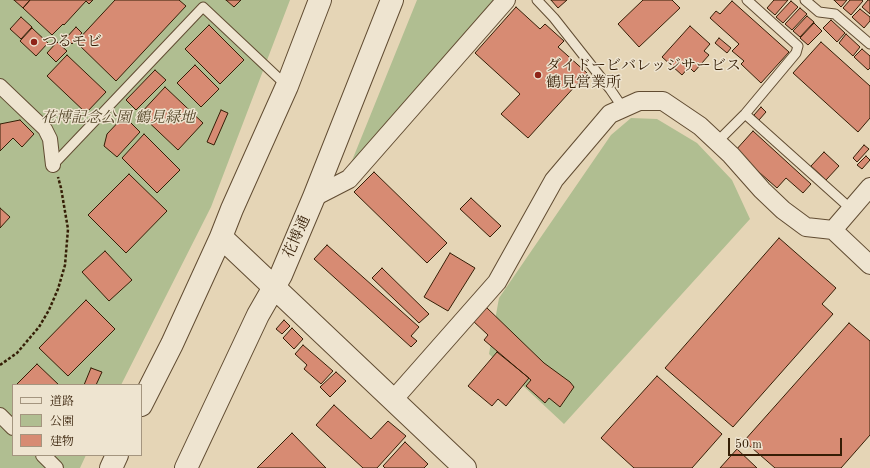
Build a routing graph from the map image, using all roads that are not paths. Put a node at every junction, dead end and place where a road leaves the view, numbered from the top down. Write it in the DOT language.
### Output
graph roads {
  1 [pos="320,0"];
  2 [pos="392,0"];
  3 [pos="506,0"];
  4 [pos="538,0"];
  5 [pos="747,0"];
  6 [pos="805,0"];
  7 [pos="870,43"];
  8 [pos="0,86"];
  9 [pos="287,86"];
  10 [pos="623,108"];
  11 [pos="745,114"];
  12 [pos="717,142"];
  13 [pos="53,164"];
  14 [pos="870,187"];
  15 [pos="314,198"];
  16 [pos="851,210"];
  17 [pos="832,230"];
  18 [pos="221,237"];
  19 [pos="870,265"];
  20 [pos="274,288"];
  21 [pos="393,400"];
  22 [pos="142,403"];
  23 [pos="0,416"];
  24 [pos="12,427"];
  25 [pos="43,456"];
  26 [pos="117,456"];
  27 [pos="56,468"];
  28 [pos="111,468"];
  29 [pos="186,468"];
  30 [pos="465,468"];
  1 -- 9 [label="street"];
  2 -- 15 [label="street, 花博通"];
  3 -- 15 [label="street"];
  4 -- 10 [label="lane"];
  5 -- 11 [label="lane"];
  6 -- 7 [label="lane"];
  8 -- 13 [label="street"];
  9 -- 13 [label="lane"];
  9 -- 18 [label="street"];
  10 -- 12 [label="street"];
  10 -- 21 [label="street"];
  11 -- 12 [label="lane"];
  11 -- 16 [label="lane"];
  12 -- 17 [label="street"];
  14 -- 16 [label="street"];
  15 -- 20 [label="street, 花博通"];
  16 -- 17 [label="street"];
  17 -- 19 [label="street"];
  18 -- 20 [label="street"];
  18 -- 22 [label="street"];
  20 -- 21 [label="street"];
  20 -- 29 [label="street, 花博通"];
  21 -- 30 [label="street"];
  23 -- 24 [label="street"];
  25 -- 27 [label="street"];
  26 -- 28 [label="street"];
}
